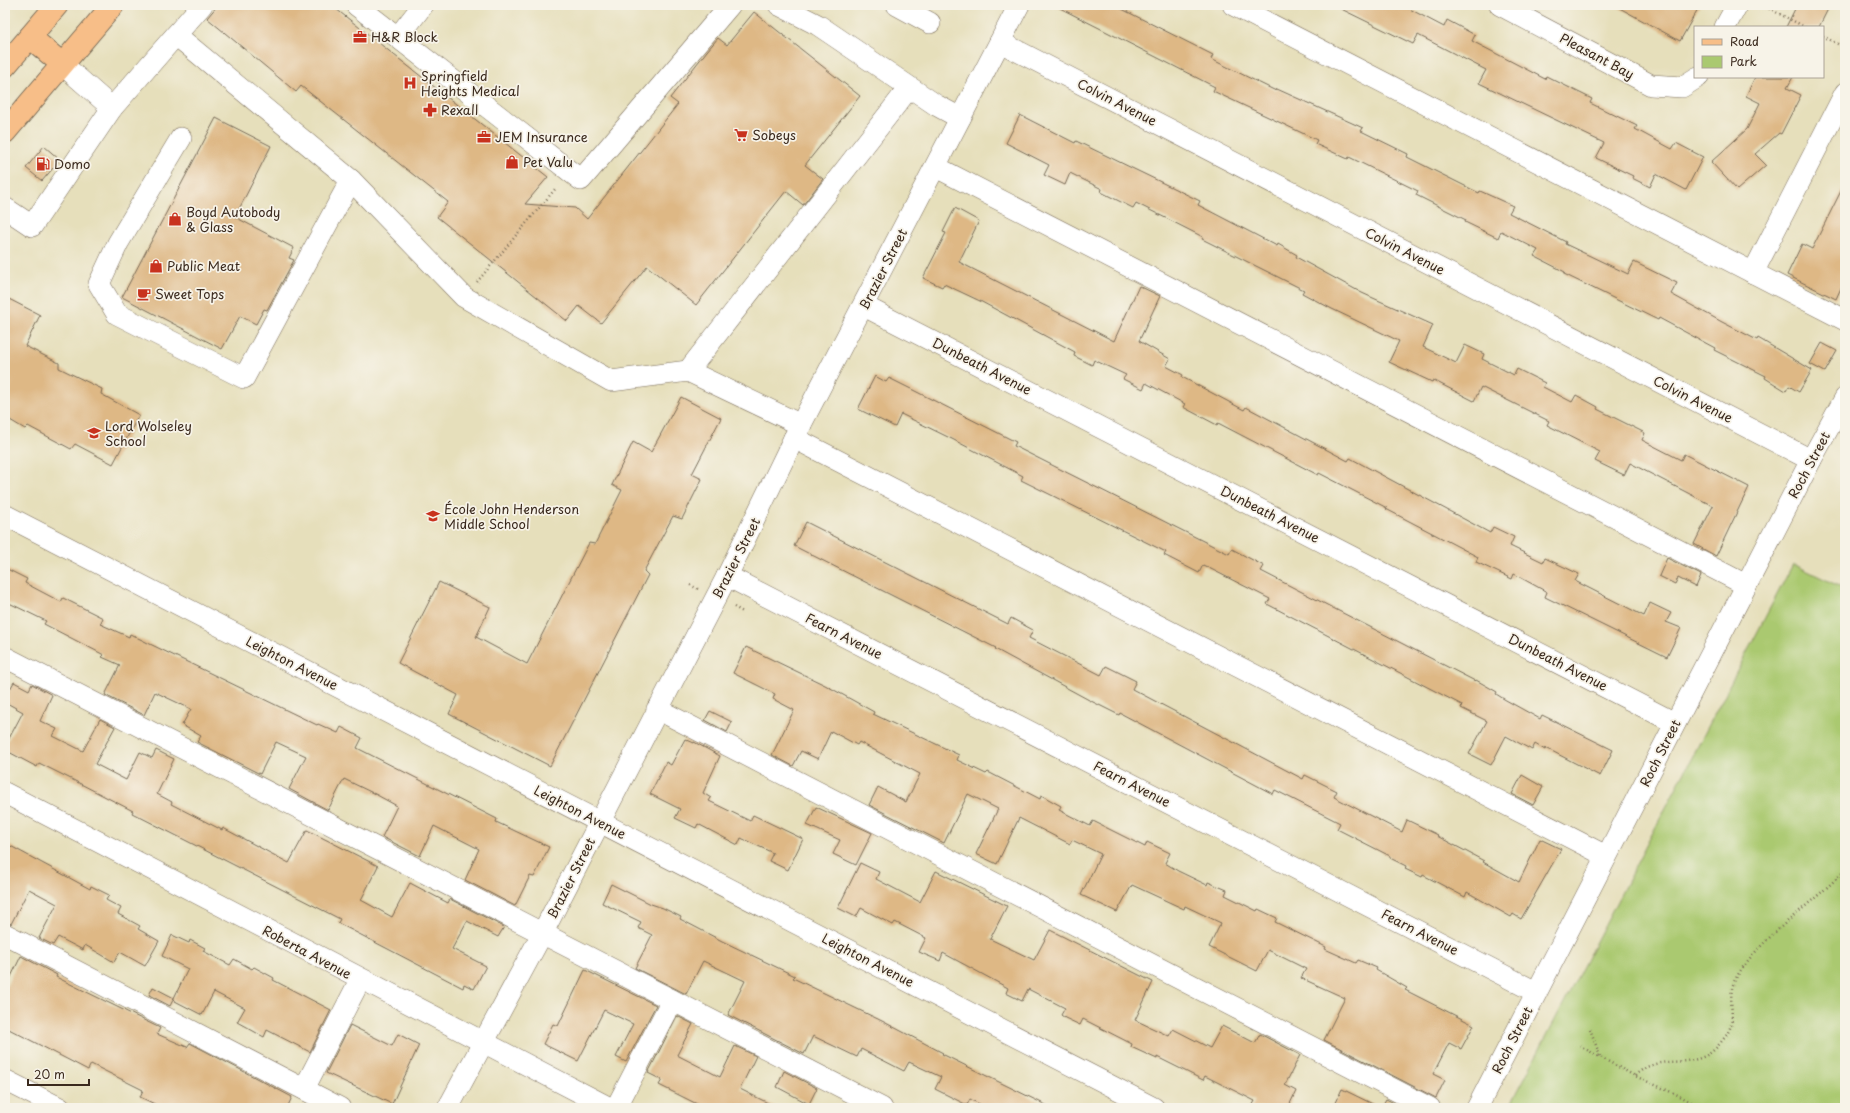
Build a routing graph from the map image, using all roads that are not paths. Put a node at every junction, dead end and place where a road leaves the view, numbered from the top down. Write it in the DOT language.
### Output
graph roads {
  1 [pos="57,5"];
  2 [pos="113,5"];
  3 [pos="202,5"];
  4 [pos="356,5"];
  5 [pos="423,5"];
  6 [pos="729,5"];
  7 [pos="779,5"];
  8 [pos="897,5"];
  9 [pos="1019,5"];
  10 [pos="1233,5"];
  11 [pos="1500,5"];
  12 [pos="1737,5"];
  13 [pos="930,24"];
  14 [pos="1726,26"];
  15 [pos="176,35"];
  16 [pos="30,37"];
  17 [pos="398,38"];
  18 [pos="1000,42"];
  19 [pos="62,64"];
  20 [pos="5,66"];
  21 [pos="1696,78"];
  22 [pos="909,88"];
  23 [pos="1845,92"];
  24 [pos="112,108"];
  25 [pos="960,118"];
  26 [pos="5,132"];
  27 [pos="181,138"];
  28 [pos="936,167"];
  29 [pos="351,180"];
  30 [pos="5,208"];
  31 [pos="1753,273"];
  32 [pos="864,306"];
  33 [pos="1845,320"];
  34 [pos="688,371"];
  35 [pos="1845,398"];
  36 [pos="798,432"];
  37 [pos="1811,460"];
  38 [pos="5,516"];
  39 [pos="727,576"];
  40 [pos="1746,585"];
  41 [pos="5,657"];
  42 [pos="657,709"];
  43 [pos="1675,723"];
  44 [pos="5,794"];
  45 [pos="600,822"];
  46 [pos="1606,856"];
  47 [pos="5,934"];
  48 [pos="542,934"];
  49 [pos="360,980"];
  50 [pos="1536,992"];
  51 [pos="672,1000"];
  52 [pos="482,1042"];
  53 [pos="5,1080"];
  54 [pos="304,1089"];
  55 [pos="60,1108"];
  56 [pos="340,1108"];
  57 [pos="448,1108"];
  58 [pos="610,1108"];
  59 [pos="616,1108"];
  60 [pos="882,1108"];
  61 [pos="1154,1108"];
  62 [pos="1430,1108"];
  63 [pos="1477,1108"];
  1 -- 16 [label="main road"];
  2 -- 19 [label="main road"];
  3 -- 15 [label="street"];
  4 -- 17 [label="street"];
  5 -- 17 [label="street"];
  6 -- 17 [label="street"];
  7 -- 22 [label="street"];
  8 -- 13 [label="street"];
  9 -- 18 [label="street, Brazier Street"];
  10 -- 31 [label="street"];
  11 -- 21 [label="street, Pleasant Bay"];
  12 -- 14 [label="street"];
  15 -- 24 [label="street"];
  15 -- 29 [label="street"];
  16 -- 19 [label="main road"];
  16 -- 20 [label="main road"];
  18 -- 25 [label="street, Brazier Street"];
  18 -- 37 [label="street, Colvin Avenue"];
  19 -- 24 [label="street"];
  19 -- 26 [label="main road"];
  22 -- 25 [label="street"];
  22 -- 34 [label="street"];
  23 -- 31 [label="street"];
  24 -- 30 [label="street"];
  25 -- 28 [label="street, Brazier Street"];
  27 -- 29 [label="street"];
  28 -- 32 [label="street, Brazier Street"];
  28 -- 40 [label="street"];
  29 -- 34 [label="street"];
  31 -- 33 [label="street"];
  32 -- 36 [label="street, Brazier Street"];
  32 -- 43 [label="street, Dunbeath Avenue"];
  34 -- 36 [label="street"];
  35 -- 37 [label="street, Roch Street"];
  36 -- 39 [label="street, Brazier Street"];
  36 -- 46 [label="street"];
  37 -- 40 [label="street, Roch Street"];
  38 -- 45 [label="street, Leighton Avenue"];
  39 -- 42 [label="street, Brazier Street"];
  39 -- 50 [label="street, Fearn Avenue"];
  40 -- 43 [label="street, Roch Street"];
  41 -- 48 [label="street"];
  42 -- 45 [label="street, Brazier Street"];
  42 -- 62 [label="street"];
  43 -- 46 [label="street, Roch Street"];
  44 -- 49 [label="street, Roberta Avenue"];
  45 -- 48 [label="street, Brazier Street"];
  45 -- 61 [label="street, Leighton Avenue"];
  46 -- 50 [label="street, Roch Street"];
  47 -- 54 [label="street"];
  48 -- 51 [label="street"];
  48 -- 52 [label="street, Brazier Street"];
  49 -- 52 [label="street, Roberta Avenue"];
  49 -- 54 [label="street"];
  50 -- 63 [label="street, Roch Street"];
  51 -- 59 [label="street"];
  51 -- 60 [label="street"];
  52 -- 57 [label="street, Brazier Street"];
  52 -- 58 [label="street, Roberta Avenue"];
  53 -- 55 [label="street"];
  54 -- 56 [label="street"];
}
